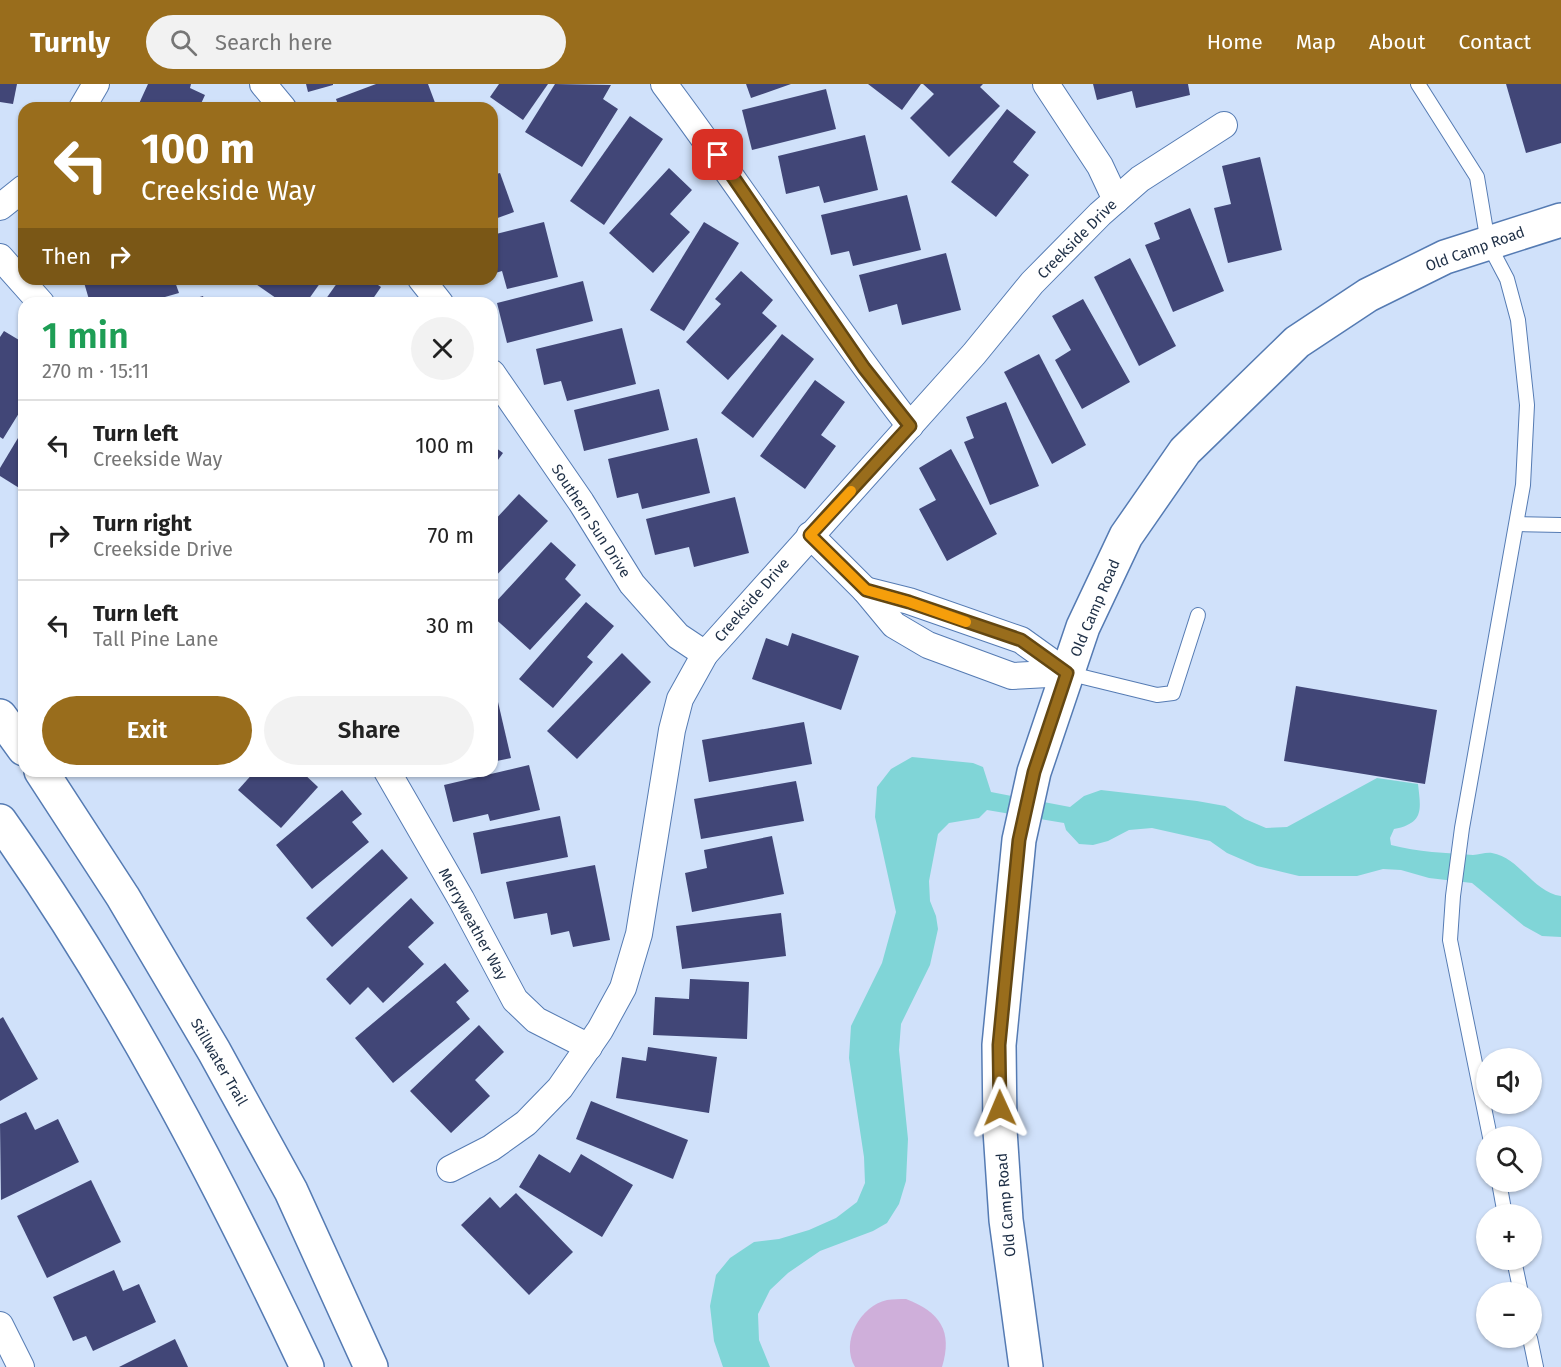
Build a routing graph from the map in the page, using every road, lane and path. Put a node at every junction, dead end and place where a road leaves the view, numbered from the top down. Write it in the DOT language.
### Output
graph roads {
  1 [pos="96,84"];
  2 [pos="263,84"];
  3 [pos="664,84"];
  4 [pos="1046,84"];
  5 [pos="1418,84"];
  6 [pos="86,102"];
  7 [pos="278,102"];
  8 [pos="1224,125"];
  9 [pos="18,193"];
  10 [pos="1116,200"];
  11 [pos="0,207"];
  12 [pos="1561,220"];
  13 [pos="1488,243"];
  14 [pos="0,257"];
  15 [pos="18,277"];
  16 [pos="25,285"];
  17 [pos="426,285"];
  18 [pos="36,297"];
  19 [pos="435,297"];
  20 [pos="498,382"];
  21 [pos="910,426"];
  22 [pos="1517,524"];
  23 [pos="1561,525"];
  24 [pos="810,535"];
  25 [pos="866,590"];
  26 [pos="1198,615"];
  27 [pos="705,654"];
  28 [pos="1067,673"];
  29 [pos="0,716"];
  30 [pos="18,741"];
  31 [pos="44,777"];
  32 [pos="390,777"];
  33 [pos="0,821"];
  34 [pos="589,1047"];
  35 [pos="1488,1126"];
  36 [pos="450,1169"];
  37 [pos="0,1325"];
  38 [pos="1532,1348"];
  39 [pos="21,1367"];
  40 [pos="307,1367"];
  41 [pos="371,1367"];
  42 [pos="1026,1367"];
  43 [pos="1536,1367"];
  1 -- 6 [label="street"];
  2 -- 7 [label="street"];
  3 -- 21 [label="street"];
  4 -- 10 [label="street"];
  5 -- 13 [label="lane"];
  8 -- 10 [label="street, Creekside Drive"];
  9 -- 11 [label="street"];
  10 -- 21 [label="street, Creekside Drive"];
  12 -- 13 [label="street, Old Camp Road"];
  13 -- 22 [label="lane"];
  13 -- 28 [label="street, Old Camp Road"];
  14 -- 15 [label="street"];
  16 -- 18 [label="street"];
  17 -- 19 [label="street"];
  20 -- 27 [label="street, Southern Sun Drive"];
  21 -- 24 [label="street, Creekside Drive"];
  22 -- 23 [label="lane"];
  22 -- 35 [label="lane"];
  24 -- 25 [label="street"];
  24 -- 27 [label="street, Creekside Drive"];
  25 -- 28 [label="street"];
  25 -- 28 [label="street"];
  26 -- 28 [label="lane"];
  27 -- 34 [label="street, Creekside Drive"];
  28 -- 42 [label="street, Old Camp Road"];
  29 -- 30 [label="street"];
  31 -- 41 [label="street, Stillwater Trail"];
  32 -- 34 [label="street, Merryweather Way"];
  33 -- 40 [label="street"];
  34 -- 36 [label="street, Creekside Drive"];
  37 -- 39 [label="street"];
  38 -- 43 [label="lane"];
}
